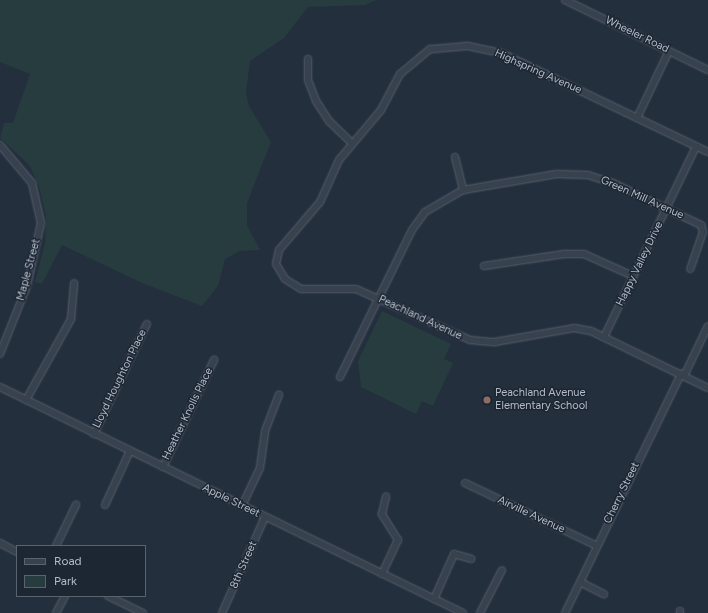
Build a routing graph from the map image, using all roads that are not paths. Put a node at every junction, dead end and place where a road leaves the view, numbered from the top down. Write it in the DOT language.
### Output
graph roads {
  1 [pos="565,0"];
  2 [pos="669,51"];
  3 [pos="308,59"];
  4 [pos="708,70"];
  5 [pos="637,118"];
  6 [pos="352,142"];
  7 [pos="1,146"];
  8 [pos="696,147"];
  9 [pos="708,152"];
  10 [pos="455,157"];
  11 [pos="463,190"];
  12 [pos="667,208"];
  13 [pos="484,266"];
  14 [pos="690,269"];
  15 [pos="634,276"];
  16 [pos="74,283"];
  17 [pos="378,299"];
  18 [pos="147,324"];
  19 [pos="708,326"];
  20 [pos="604,338"];
  21 [pos="0,354"];
  22 [pos="214,360"];
  23 [pos="682,375"];
  24 [pos="340,377"];
  25 [pos="0,387"];
  26 [pos="708,388"];
  27 [pos="279,395"];
  28 [pos="26,400"];
  29 [pos="94,434"];
  30 [pos="130,452"];
  31 [pos="163,467"];
  32 [pos="465,483"];
  33 [pos="386,496"];
  34 [pos="105,505"];
  35 [pos="76,506"];
  36 [pos="242,506"];
  37 [pos="265,517"];
  38 [pos="0,543"];
  39 [pos="56,545"];
  40 [pos="596,546"];
  41 [pos="16,551"];
  42 [pos="471,559"];
  43 [pos="502,570"];
  44 [pos="382,574"];
  45 [pos="580,582"];
  46 [pos="604,594"];
  47 [pos="64,597"];
  48 [pos="110,597"];
  49 [pos="434,599"];
  50 [pos="56,613"];
  51 [pos="143,613"];
  52 [pos="222,613"];
  53 [pos="463,613"];
  54 [pos="480,613"];
  55 [pos="565,613"];
  1 -- 2 [label="street, Wheeler Road"];
  2 -- 4 [label="street, Wheeler Road"];
  2 -- 5 [label="street"];
  3 -- 6 [label="street"];
  5 -- 6 [label="street, Highspring Avenue"];
  5 -- 8 [label="street, Highspring Avenue"];
  6 -- 17 [label="street, Peachland Avenue"];
  7 -- 21 [label="street, Maple Street"];
  8 -- 9 [label="street, Highspring Avenue"];
  8 -- 12 [label="street, Happy Valley Drive"];
  10 -- 11 [label="street"];
  11 -- 12 [label="street, Green Mill Avenue"];
  11 -- 17 [label="street"];
  12 -- 14 [label="street, Green Mill Avenue"];
  12 -- 15 [label="street, Happy Valley Drive"];
  13 -- 15 [label="street"];
  15 -- 20 [label="street, Happy Valley Drive"];
  16 -- 28 [label="street"];
  17 -- 20 [label="street, Peachland Avenue"];
  17 -- 24 [label="street"];
  18 -- 29 [label="street, Lloyd Houghton Place"];
  19 -- 23 [label="street, Cherry Street"];
  20 -- 23 [label="street, Peachland Avenue"];
  22 -- 31 [label="street, Heather Knolls Place"];
  23 -- 26 [label="street, Peachland Avenue"];
  23 -- 40 [label="street, Cherry Street"];
  25 -- 28 [label="street, Apple Street"];
  27 -- 36 [label="street"];
  28 -- 29 [label="street, Apple Street"];
  29 -- 30 [label="street, Apple Street"];
  30 -- 31 [label="street, Apple Street"];
  30 -- 34 [label="street"];
  31 -- 36 [label="street, Apple Street"];
  32 -- 40 [label="street, Airville Avenue"];
  33 -- 44 [label="street"];
  35 -- 39 [label="street"];
  36 -- 37 [label="street, Apple Street"];
  37 -- 44 [label="street, Apple Street"];
  37 -- 52 [label="street, 8th Street"];
  38 -- 41 [label="street"];
  40 -- 45 [label="street, Cherry Street"];
  42 -- 49 [label="street"];
  43 -- 54 [label="street"];
  44 -- 49 [label="street, Apple Street"];
  45 -- 46 [label="street"];
  45 -- 55 [label="street, Cherry Street"];
  47 -- 50 [label="street"];
  48 -- 51 [label="street"];
  49 -- 53 [label="street, Apple Street"];
}
